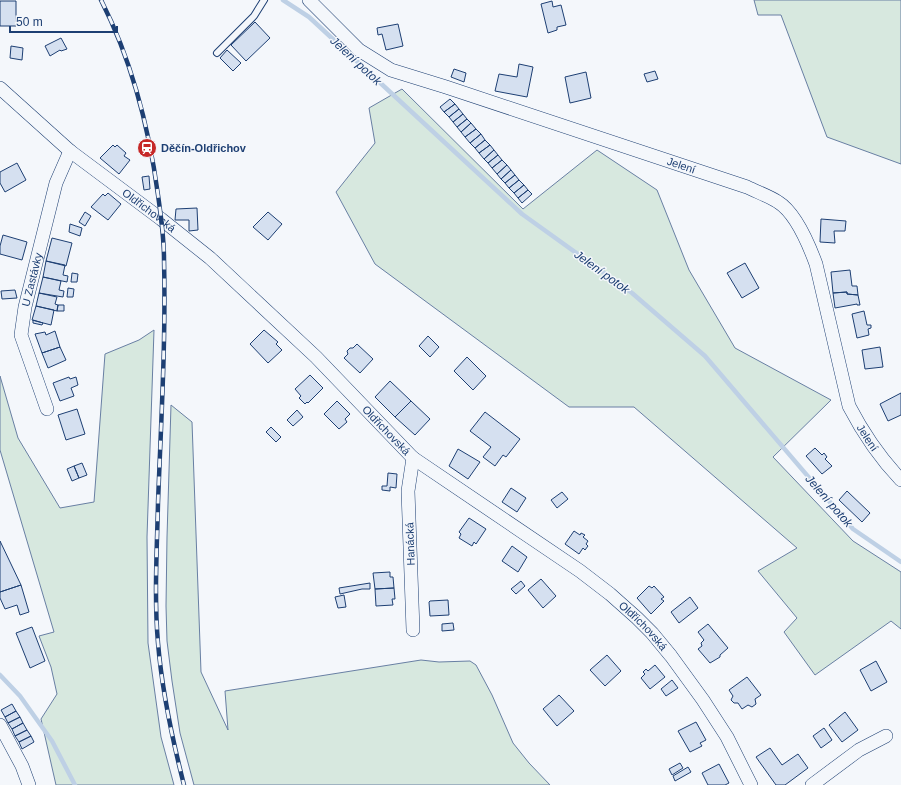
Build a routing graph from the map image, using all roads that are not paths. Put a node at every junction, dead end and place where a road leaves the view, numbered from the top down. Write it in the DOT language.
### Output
graph roads {
  1 [pos="264,0"];
  2 [pos="309,0"];
  3 [pos="217,53"];
  4 [pos="0,88"];
  5 [pos="70,151"];
  6 [pos="47,409"];
  7 [pos="413,458"];
  8 [pos="901,480"];
  9 [pos="413,630"];
  10 [pos="0,725"];
  11 [pos="886,736"];
  12 [pos="29,785"];
  13 [pos="752,785"];
  14 [pos="812,785"];
  1 -- 3 [label="lane"];
  2 -- 8 [label="street, Jelení"];
  4 -- 5 [label="street, Oldřichovská"];
  5 -- 6 [label="street, U Zastávky"];
  5 -- 7 [label="street, Oldřichovská"];
  7 -- 9 [label="street, Hanácká"];
  7 -- 13 [label="street, Oldřichovská"];
  10 -- 12 [label="street"];
  11 -- 14 [label="street"];
}
